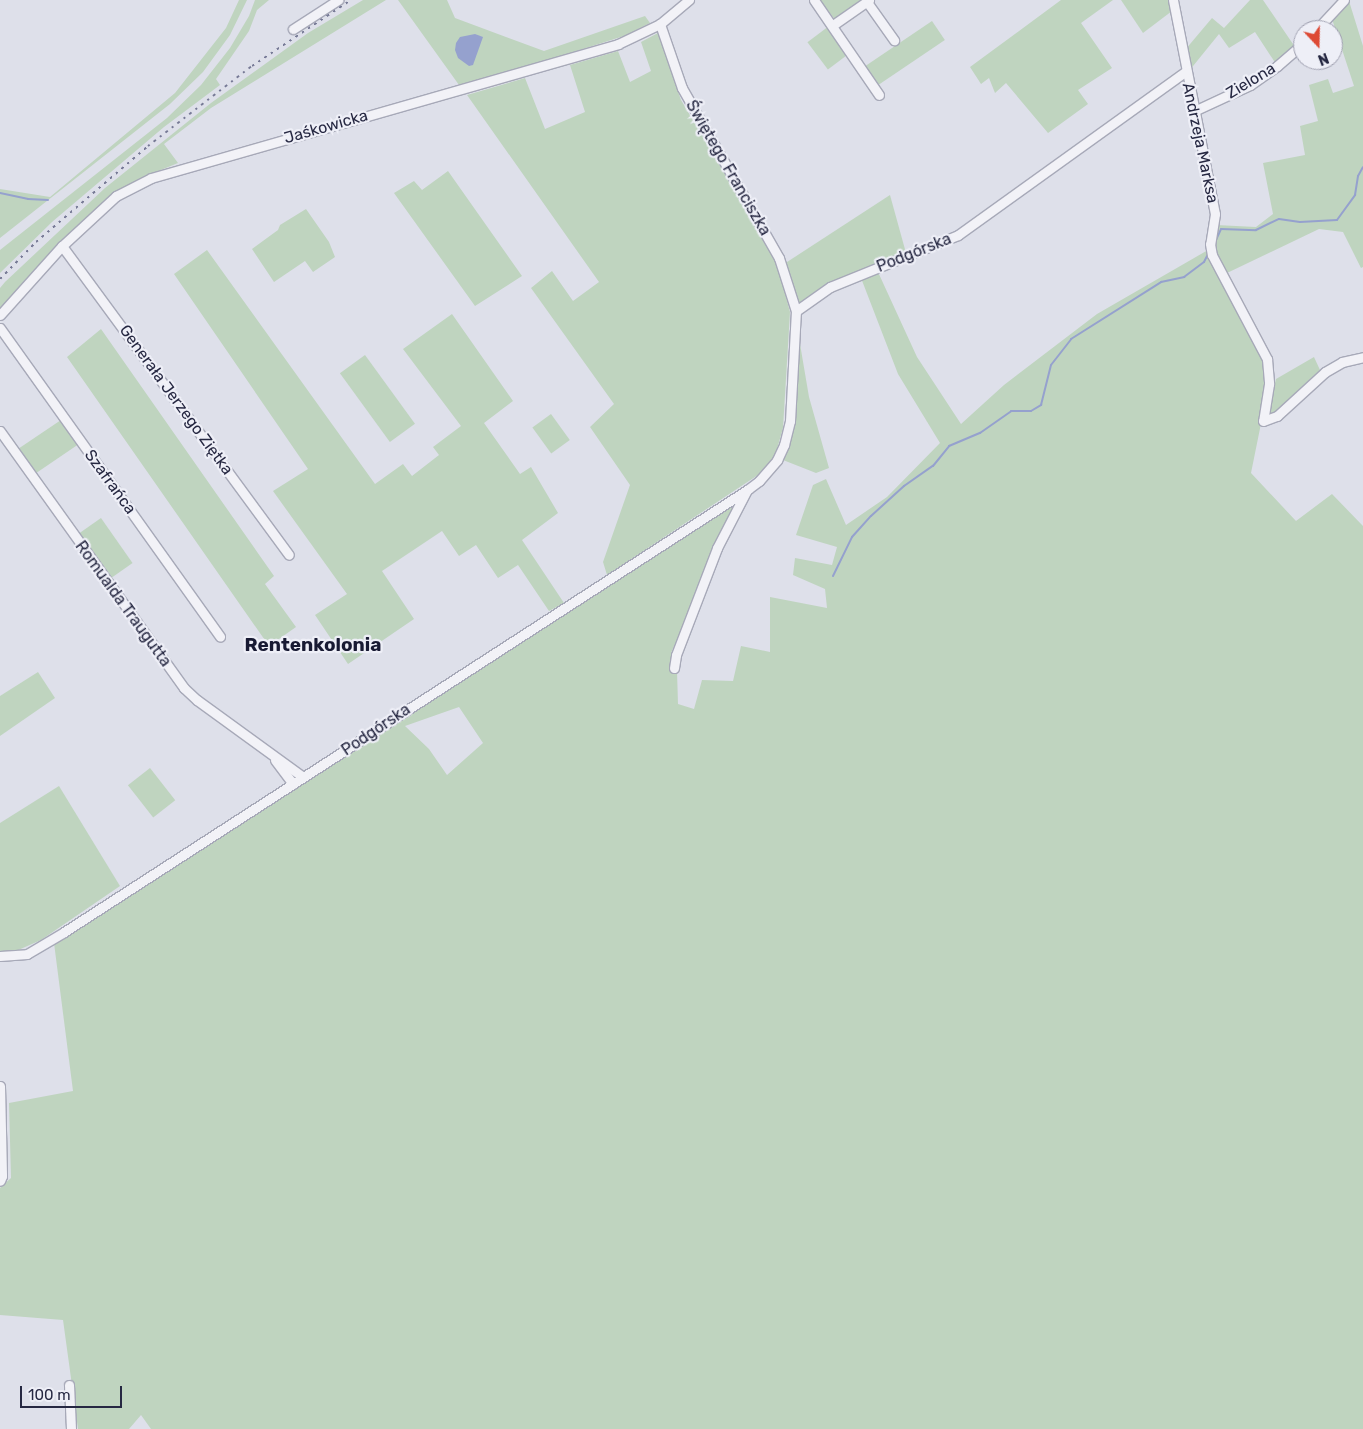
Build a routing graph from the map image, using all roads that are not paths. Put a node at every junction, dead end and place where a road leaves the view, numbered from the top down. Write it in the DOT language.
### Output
graph roads {
  1 [pos="338,0"];
  2 [pos="689,0"];
  3 [pos="814,0"];
  4 [pos="1172,0"];
  5 [pos="1344,0"];
  6 [pos="868,1"];
  7 [pos="1325,20"];
  8 [pos="660,24"];
  9 [pos="833,25"];
  10 [pos="294,29"];
  11 [pos="894,40"];
  12 [pos="1293,52"];
  13 [pos="1186,71"];
  14 [pos="880,95"];
  15 [pos="1194,111"];
  16 [pos="62,246"];
  17 [pos="796,311"];
  18 [pos="0,315"];
  19 [pos="0,328"];
  20 [pos="1363,357"];
  21 [pos="0,431"];
  22 [pos="747,490"];
  23 [pos="289,555"];
  24 [pos="220,636"];
  25 [pos="674,668"];
  26 [pos="270,754"];
  27 [pos="303,777"];
  28 [pos="293,784"];
  29 [pos="0,956"];
  30 [pos="0,1086"];
  31 [pos="0,1181"];
  32 [pos="69,1385"];
  33 [pos="71,1429"];
  1 -- 10 [label="street"];
  2 -- 8 [label="street, Jaśkowicka"];
  3 -- 9 [label="street"];
  4 -- 13 [label="street, Andrzeja Marksa"];
  5 -- 7 [label="street"];
  6 -- 9 [label="street"];
  6 -- 11 [label="street"];
  8 -- 16 [label="street, Jaśkowicka"];
  8 -- 17 [label="street, Świętego Franciszka"];
  9 -- 14 [label="street"];
  12 -- 15 [label="street, Zielona"];
  13 -- 15 [label="street, Andrzeja Marksa"];
  13 -- 17 [label="street, Podgórska"];
  15 -- 20 [label="street, Andrzeja Marksa"];
  16 -- 18 [label="street, Jaśkowicka"];
  16 -- 23 [label="street, Generała Jerzego Ziętka"];
  17 -- 22 [label="street, Podgórska"];
  19 -- 24 [label="street, Szafrańca"];
  21 -- 26 [label="street, Romualda Traugutta"];
  22 -- 25 [label="street, Podgórska"];
  22 -- 27 [label="street, Podgórska"];
  26 -- 27 [label="street, Romualda Traugutta"];
  26 -- 28 [label="street, Romualda Traugutta"];
  27 -- 28 [label="street, Podgórska"];
  28 -- 29 [label="street, Podgórska"];
  30 -- 31 [label="street"];
  32 -- 33 [label="street"];
}
